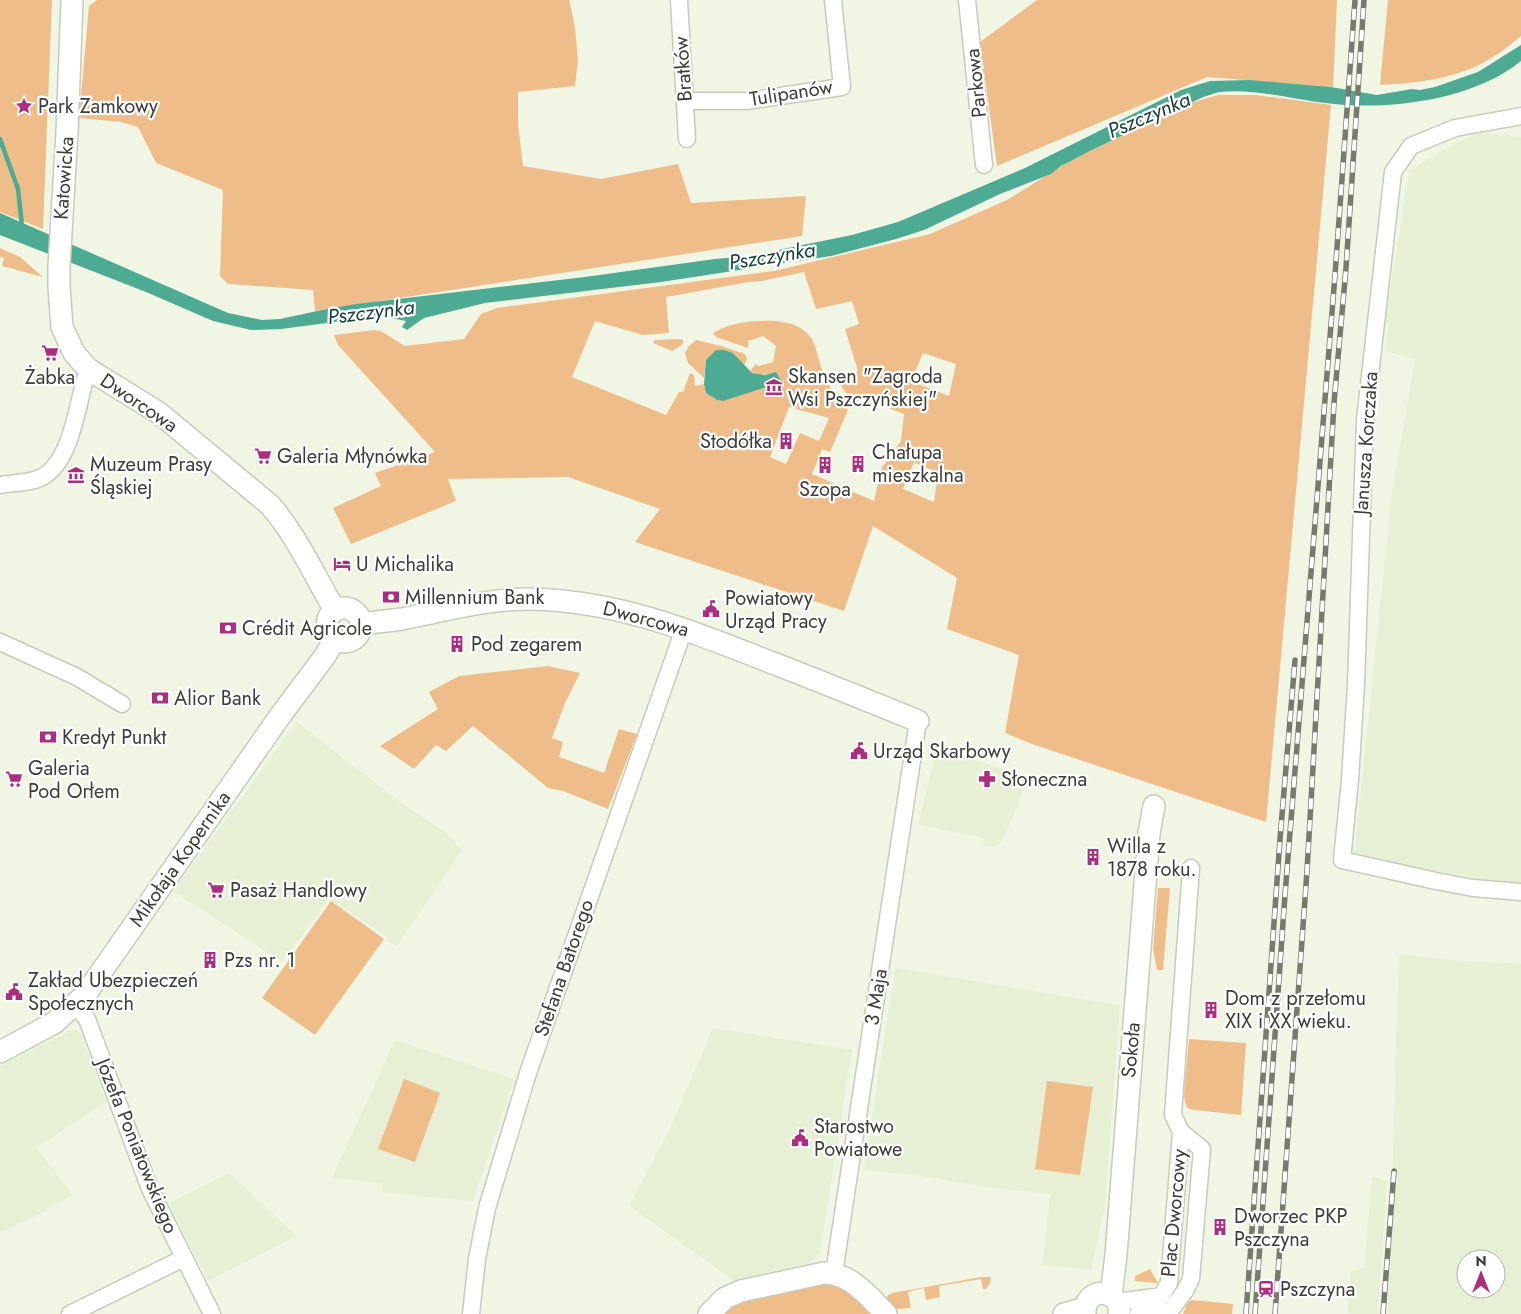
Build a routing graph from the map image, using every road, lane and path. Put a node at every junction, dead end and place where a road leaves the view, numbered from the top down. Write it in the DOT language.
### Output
graph roads {
  1 [pos="72,0"];
  2 [pos="679,0"];
  3 [pos="833,0"];
  4 [pos="966,0"];
  5 [pos="685,101"];
  6 [pos="1521,116"];
  7 [pos="687,139"];
  8 [pos="984,165"];
  9 [pos="59,266"];
  10 [pos="88,369"];
  11 [pos="0,485"];
  12 [pos="335,610"];
  13 [pos="360,624"];
  14 [pos="684,629"];
  15 [pos="335,639"];
  16 [pos="0,642"];
  17 [pos="122,704"];
  18 [pos="918,721"];
  19 [pos="1154,806"];
  20 [pos="1190,868"];
  21 [pos="1521,892"];
  22 [pos="75,1005"];
  23 [pos="0,1052"];
  24 [pos="1180,1132"];
  25 [pos="184,1258"];
  26 [pos="834,1273"];
  27 [pos="1115,1303"];
  28 [pos="1085,1311"];
  29 [pos="70,1314"];
  30 [pos="212,1314"];
  31 [pos="471,1314"];
  32 [pos="709,1314"];
  33 [pos="886,1314"];
  34 [pos="1064,1314"];
  35 [pos="1138,1314"];
  1 -- 9 [label="street, Katowicka"];
  2 -- 5 [label="street, Bratków"];
  3 -- 5 [label="street, Tulipanów"];
  4 -- 8 [label="street, Parkowa"];
  5 -- 7 [label="street, Bratków"];
  6 -- 21 [label="street, Janusza Korczaka"];
  9 -- 10 [label="street, Dworcowa"];
  10 -- 11 [label="street"];
  10 -- 12 [label="street, Dworcowa"];
  12 -- 13 [label="street"];
  12 -- 15 [label="street"];
  13 -- 14 [label="street, Dworcowa"];
  13 -- 15 [label="street"];
  14 -- 18 [label="street, Dworcowa"];
  14 -- 31 [label="street, Stefana Batorego"];
  15 -- 22 [label="street, Mikołaja Kopernika"];
  16 -- 17 [label="street"];
  18 -- 26 [label="street, 3 Maja"];
  19 -- 27 [label="street, Sokoła"];
  20 -- 24 [label="street, Plac Dworcowy"];
  22 -- 23 [label="street, Mikołaja Kopernika"];
  22 -- 25 [label="street, Józefa Poniatowskiego"];
  24 -- 27 [label="street, Plac Dworcowy"];
  24 -- 35 [label="street"];
  25 -- 29 [label="street"];
  25 -- 30 [label="street, Józefa Poniatowskiego"];
  26 -- 32 [label="street"];
  26 -- 33 [label="street"];
  27 -- 28 [label="street"];
  28 -- 34 [label="street"];
}
